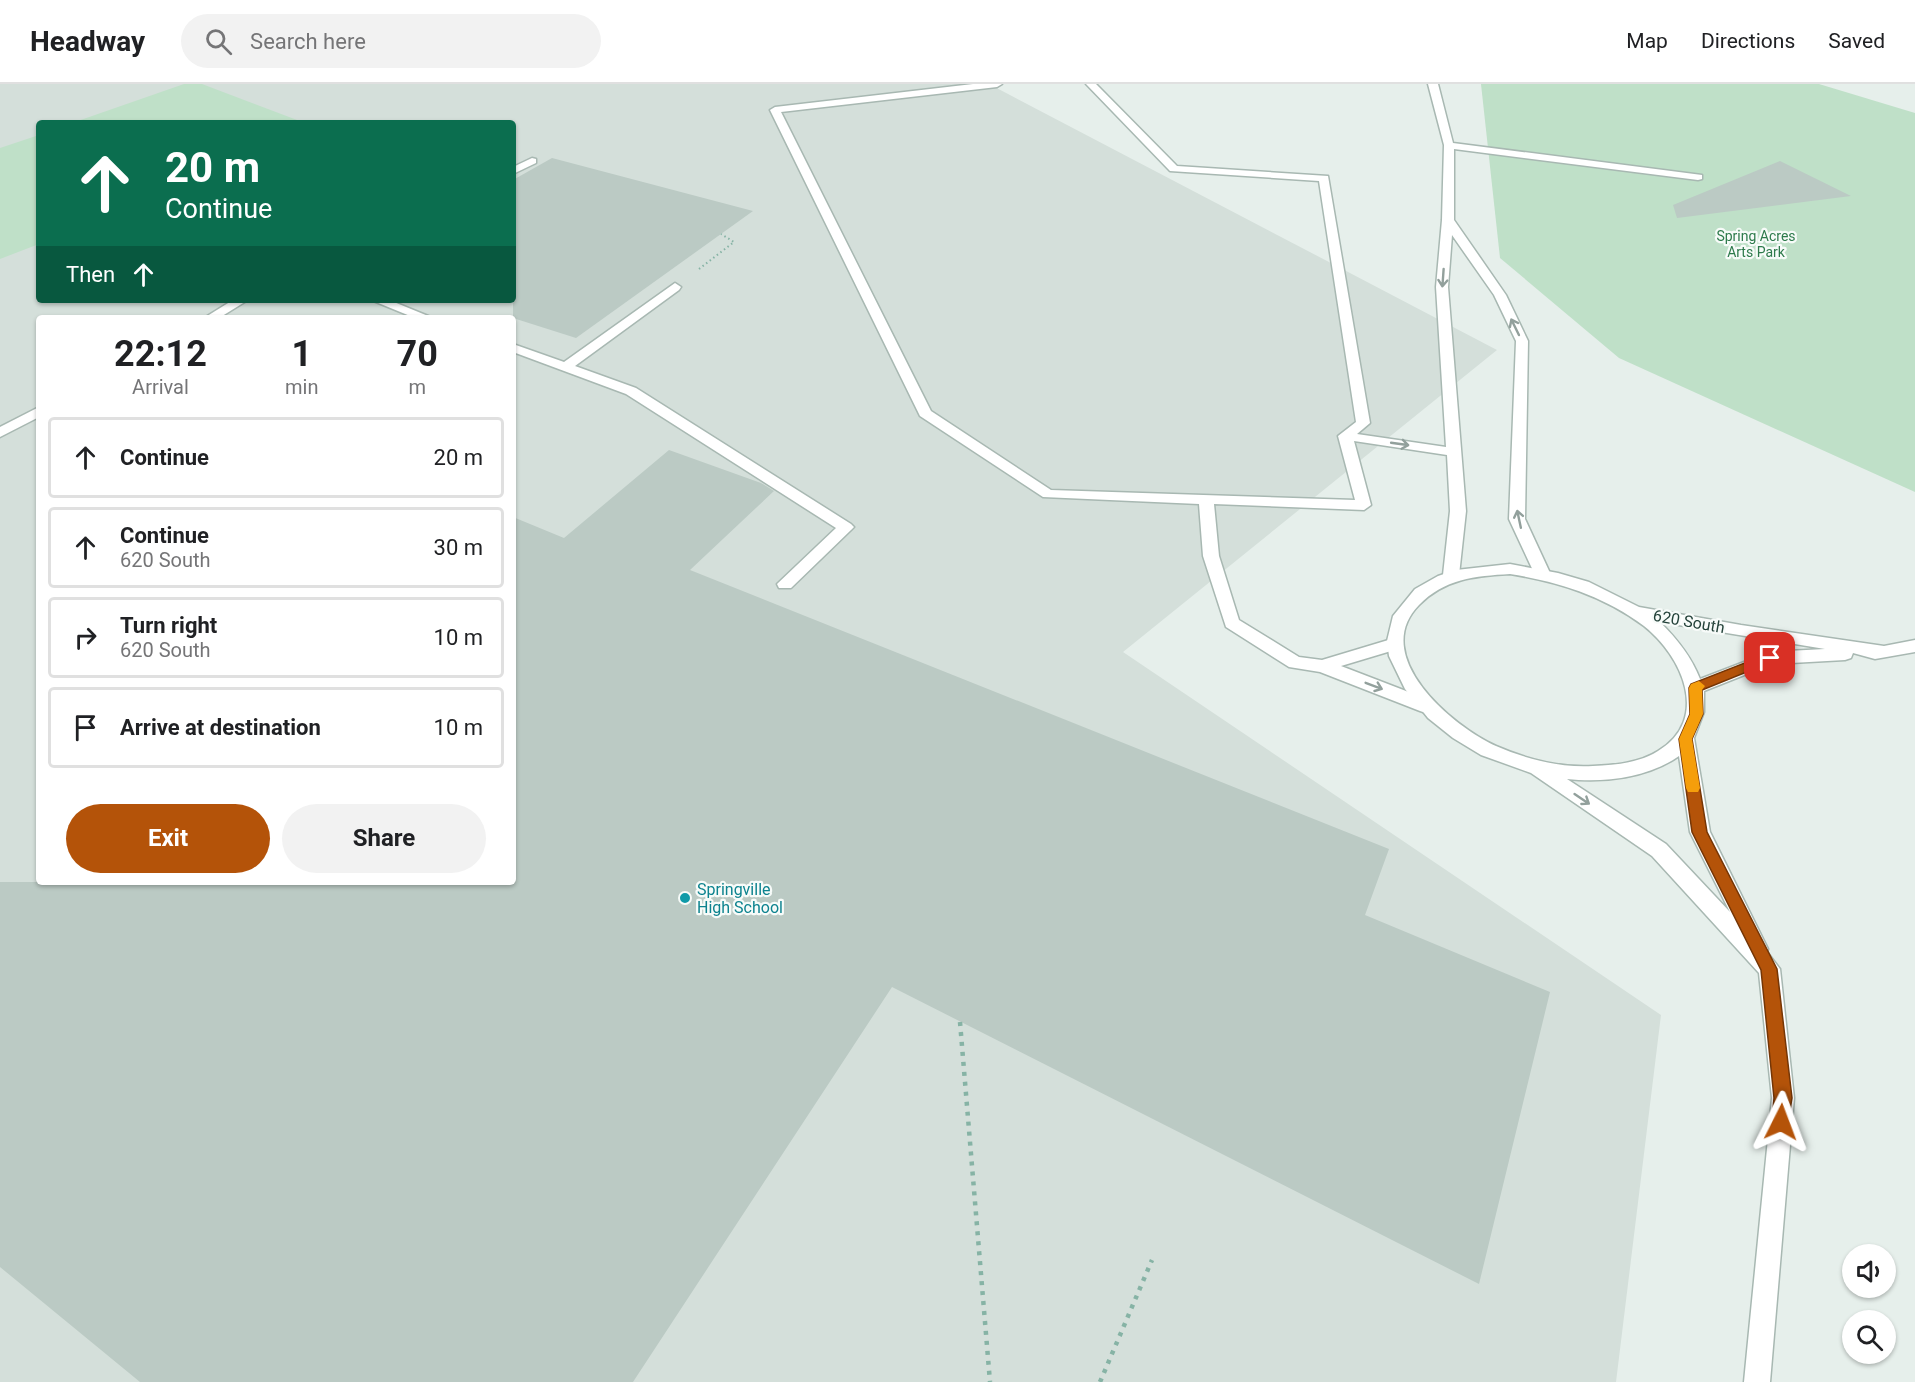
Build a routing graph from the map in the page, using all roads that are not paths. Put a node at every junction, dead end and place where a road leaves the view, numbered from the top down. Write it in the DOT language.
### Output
graph roads {
  1 [pos="997,84"];
  2 [pos="1091,84"];
  3 [pos="1433,84"];
  4 [pos="1449,145"];
  5 [pos="532,161"];
  6 [pos="516,169"];
  7 [pos="1698,177"];
  8 [pos="1449,220"];
  9 [pos="675,287"];
  10 [pos="237,303"];
  11 [pos="384,303"];
  12 [pos="215,315"];
  13 [pos="418,315"];
  14 [pos="516,349"];
  15 [pos="566,367"];
  16 [pos="36,413"];
  17 [pos="0,433"];
  18 [pos="1345,436"];
  19 [pos="1454,452"];
  20 [pos="1206,500"];
  21 [pos="1542,573"];
  22 [pos="1451,575"];
  23 [pos="785,584"];
  24 [pos="1633,611"];
  25 [pos="1395,644"];
  26 [pos="1915,646"];
  27 [pos="1887,652"];
  28 [pos="1322,666"];
  29 [pos="1695,688"];
  30 [pos="1426,706"];
  31 [pos="1685,739"];
  32 [pos="1533,766"];
  33 [pos="1769,969"];
  34 [pos="1757,1382"];
  1 -- 20 [label="street"];
  2 -- 18 [label="street"];
  3 -- 4 [label="street"];
  4 -- 7 [label="street"];
  4 -- 8 [label="street"];
  5 -- 6 [label="street"];
  8 -- 19 [label="street, one-way"];
  21 -- 8 [label="street, one-way"];
  9 -- 15 [label="street"];
  10 -- 12 [label="street"];
  11 -- 13 [label="street"];
  14 -- 15 [label="street"];
  15 -- 23 [label="street"];
  16 -- 17 [label="street"];
  18 -- 19 [label="street, one-way"];
  18 -- 20 [label="street"];
  19 -- 22 [label="street"];
  20 -- 28 [label="street"];
  21 -- 22 [label="street, 620 South"];
  21 -- 24 [label="street, 620 South"];
  22 -- 25 [label="street, 620 South"];
  24 -- 27 [label="street, 620 South"];
  24 -- 29 [label="street, 620 South"];
  25 -- 28 [label="street"];
  25 -- 30 [label="street, 620 South"];
  26 -- 27 [label="street, 620 South"];
  27 -- 29 [label="street, 620 South"];
  28 -- 30 [label="street, one-way"];
  29 -- 31 [label="street, 620 South"];
  30 -- 32 [label="street, 620 South"];
  31 -- 32 [label="street, 620 South"];
  31 -- 33 [label="street"];
  32 -- 33 [label="street, one-way"];
  33 -- 34 [label="street"];
}
